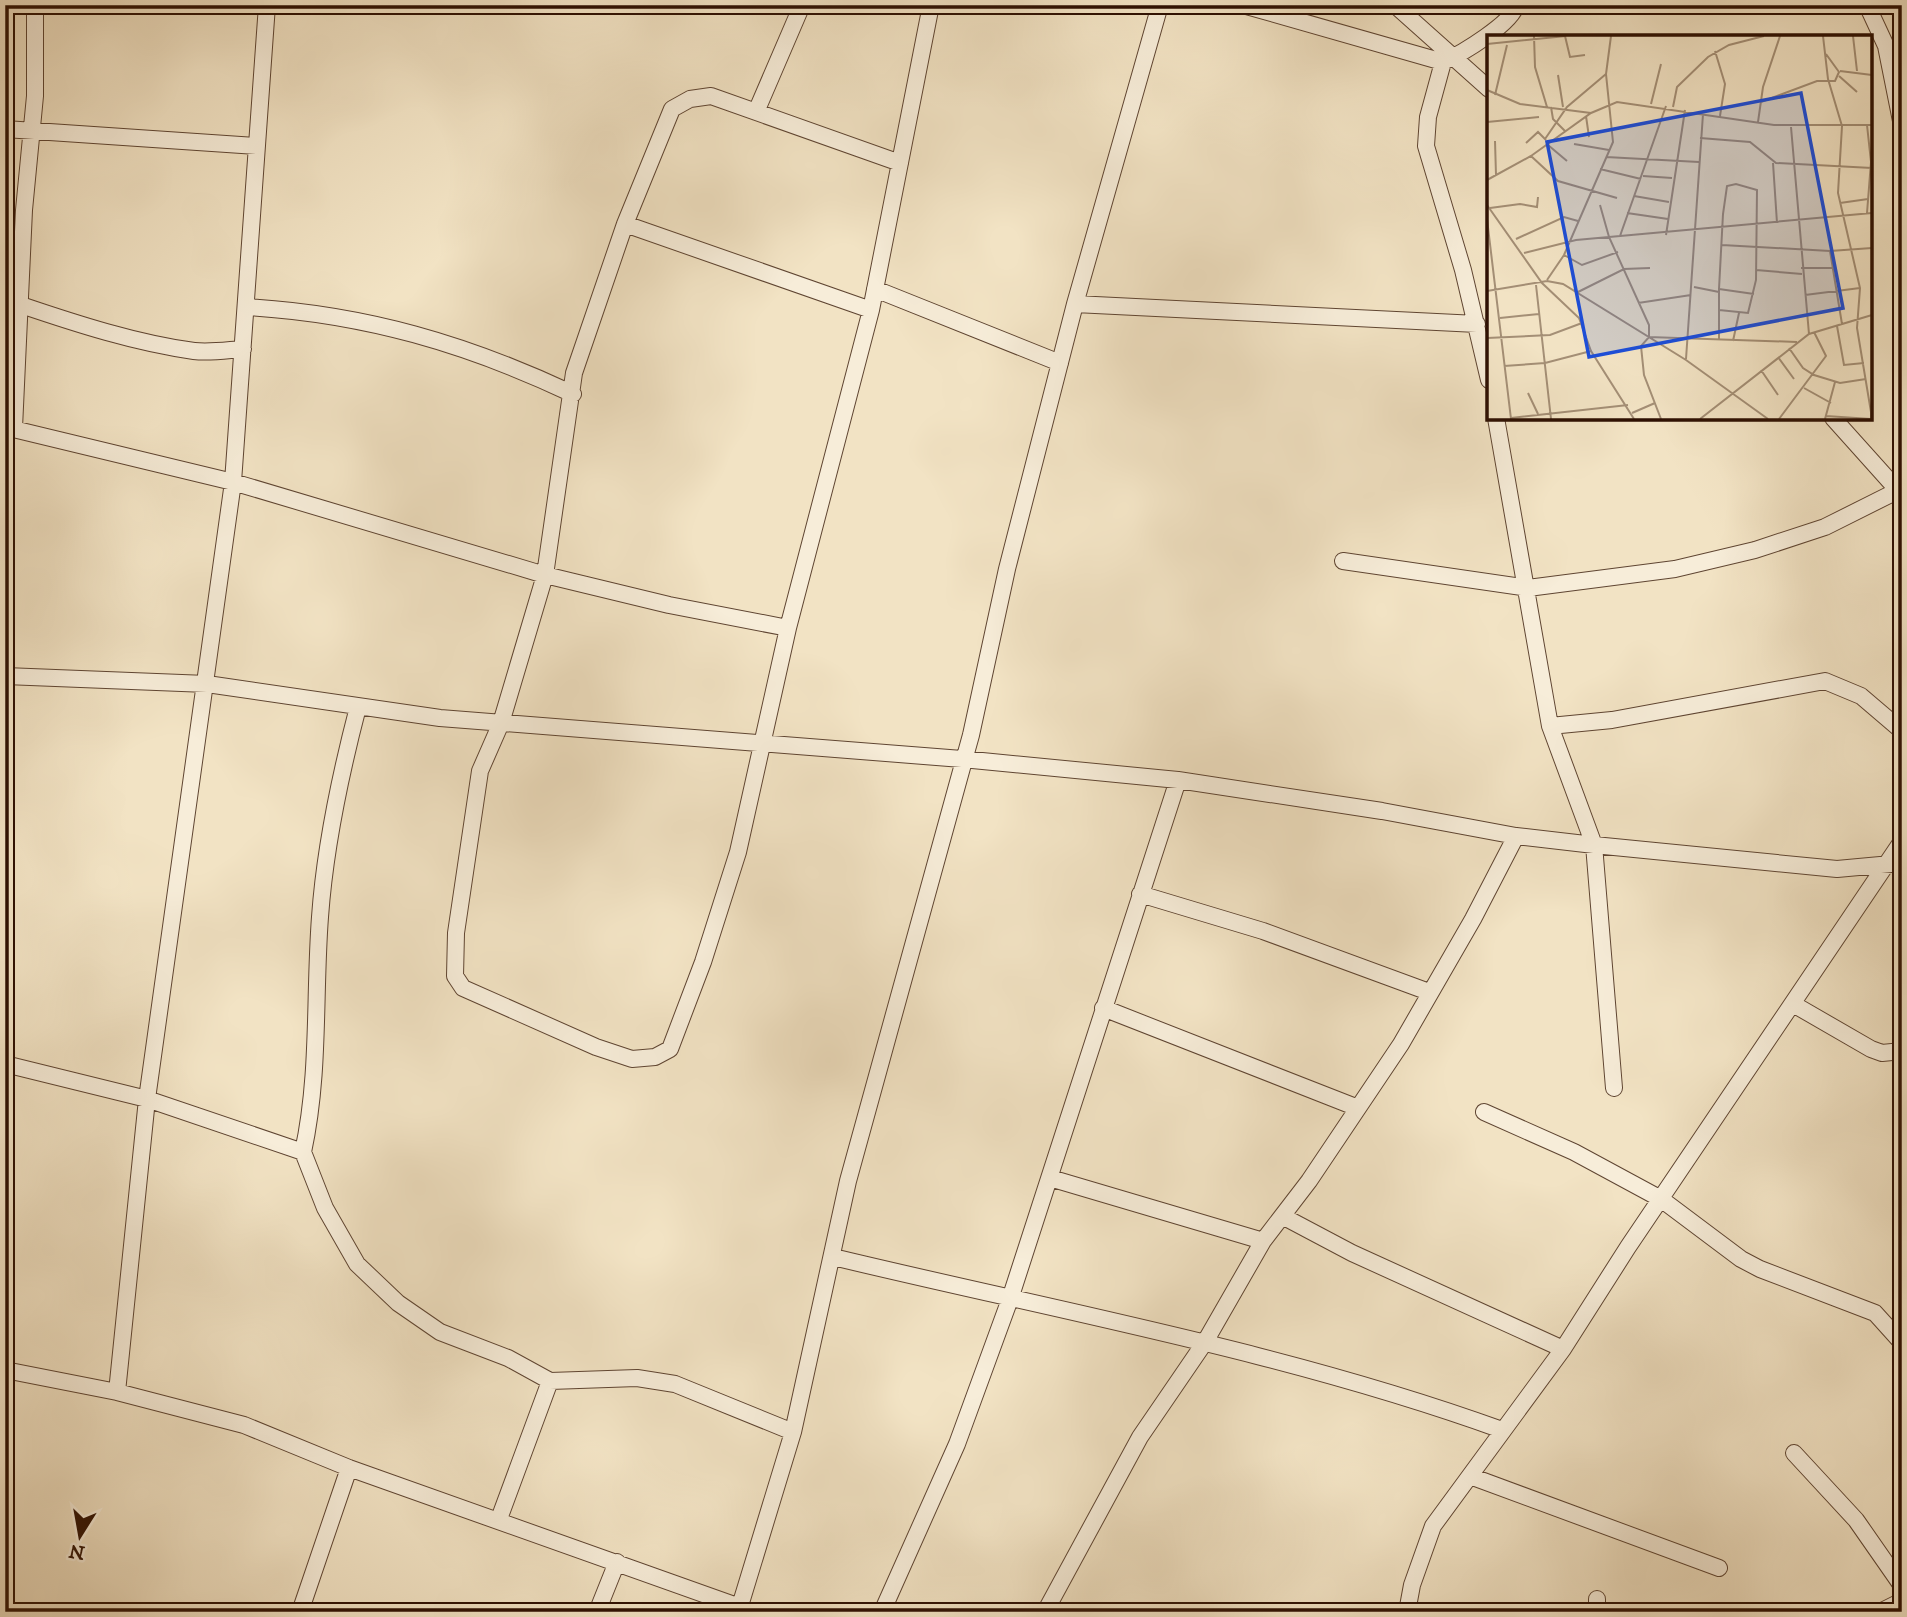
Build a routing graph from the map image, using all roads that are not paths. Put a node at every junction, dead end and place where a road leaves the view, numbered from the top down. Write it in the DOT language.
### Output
graph roads {
  1 [pos="35,5"];
  2 [pos="267,5"];
  3 [pos="802,5"];
  4 [pos="930,5"];
  5 [pos="1160,5"];
  6 [pos="1243,5"];
  7 [pos="1395,5"];
  8 [pos="1516,5"];
  9 [pos="1867,5"];
  10 [pos="1894,45"];
  11 [pos="1449,59"];
  12 [pos="1487,88"];
  13 [pos="756,112"];
  14 [pos="1902,126"];
  15 [pos="5,129"];
  16 [pos="32,130"];
  17 [pos="257,146"];
  18 [pos="900,163"];
  19 [pos="625,225"];
  20 [pos="875,289"];
  21 [pos="1075,304"];
  22 [pos="21,305"];
  23 [pos="247,307"];
  24 [pos="871,310"];
  25 [pos="1477,324"];
  26 [pos="243,349"];
  27 [pos="1060,363"];
  28 [pos="1487,371"];
  29 [pos="573,394"];
  30 [pos="1496,420"];
  31 [pos="1835,420"];
  32 [pos="9,427"];
  33 [pos="233,482"];
  34 [pos="1900,493"];
  35 [pos="1343,561"];
  36 [pos="545,575"];
  37 [pos="1528,588"];
  38 [pos="788,628"];
  39 [pos="5,676"];
  40 [pos="207,684"];
  41 [pos="358,706"];
  42 [pos="501,723"];
  43 [pos="1550,726"];
  44 [pos="1902,732"];
  45 [pos="762,743"];
  46 [pos="962,759"];
  47 [pos="1178,779"];
  48 [pos="1516,836"];
  49 [pos="1902,841"];
  50 [pos="1594,845"];
  51 [pos="1902,863"];
  52 [pos="1885,864"];
  53 [pos="1140,894"];
  54 [pos="1429,992"];
  55 [pos="1793,1004"];
  56 [pos="1103,1008"];
  57 [pos="1902,1051"];
  58 [pos="5,1065"];
  59 [pos="1614,1088"];
  60 [pos="147,1099"];
  61 [pos="1358,1108"];
  62 [pos="1484,1112"];
  63 [pos="303,1152"];
  64 [pos="1050,1178"];
  65 [pos="1661,1199"];
  66 [pos="1284,1217"];
  67 [pos="1263,1241"];
  68 [pos="833,1257"];
  69 [pos="1010,1299"];
  70 [pos="1205,1342"];
  71 [pos="1902,1343"];
  72 [pos="1563,1349"];
  73 [pos="5,1370"];
  74 [pos="550,1381"];
  75 [pos="117,1392"];
  76 [pos="1502,1430"];
  77 [pos="793,1432"];
  78 [pos="1794,1453"];
  79 [pos="349,1468"];
  80 [pos="1469,1476"];
  81 [pos="499,1519"];
  82 [pos="617,1562"];
  83 [pos="1719,1568"];
  84 [pos="1902,1586"];
  85 [pos="747,1609"];
  86 [pos="301,1611"];
  87 [pos="284,1612"];
  88 [pos="597,1612"];
  89 [pos="882,1612"];
  90 [pos="1045,1612"];
  91 [pos="1408,1612"];
  1 -- 16 [label="street"];
  2 -- 17 [label="street"];
  3 -- 13 [label="street"];
  4 -- 18 [label="street"];
  5 -- 21 [label="street"];
  6 -- 11 [label="street"];
  7 -- 11 [label="street"];
  8 -- 11 [label="street"];
  9 -- 10 [label="street"];
  10 -- 14 [label="street"];
  11 -- 12 [label="street"];
  11 -- 25 [label="street"];
  13 -- 18 [label="street"];
  13 -- 19 [label="street"];
  15 -- 16 [label="street"];
  16 -- 17 [label="street"];
  16 -- 22 [label="street"];
  17 -- 23 [label="street"];
  18 -- 20 [label="street"];
  19 -- 24 [label="street"];
  19 -- 29 [label="street"];
  20 -- 24 [label="street"];
  20 -- 27 [label="street"];
  21 -- 25 [label="street"];
  21 -- 27 [label="street"];
  22 -- 26 [label="street"];
  22 -- 32 [label="street"];
  23 -- 26 [label="street"];
  23 -- 29 [label="street"];
  24 -- 38 [label="street"];
  25 -- 28 [label="street"];
  26 -- 33 [label="street"];
  27 -- 46 [label="street"];
  29 -- 36 [label="street"];
  30 -- 37 [label="street"];
  31 -- 34 [label="street"];
  32 -- 33 [label="street"];
  33 -- 36 [label="street"];
  33 -- 40 [label="street"];
  34 -- 37 [label="street"];
  35 -- 37 [label="street"];
  36 -- 38 [label="street"];
  36 -- 42 [label="street"];
  37 -- 43 [label="street"];
  38 -- 45 [label="street"];
  39 -- 40 [label="street"];
  40 -- 41 [label="street"];
  40 -- 60 [label="street"];
  41 -- 42 [label="street"];
  41 -- 63 [label="street"];
  42 -- 45 [label="street"];
  42 -- 45 [label="street"];
  43 -- 44 [label="street"];
  43 -- 50 [label="street"];
  45 -- 46 [label="street"];
  46 -- 47 [label="street"];
  46 -- 68 [label="street"];
  47 -- 48 [label="street"];
  47 -- 53 [label="street"];
  48 -- 50 [label="street"];
  48 -- 54 [label="street"];
  49 -- 52 [label="street"];
  50 -- 52 [label="street"];
  50 -- 59 [label="street"];
  51 -- 52 [label="street"];
  52 -- 55 [label="street"];
  53 -- 54 [label="street"];
  53 -- 56 [label="street"];
  54 -- 61 [label="street"];
  55 -- 57 [label="street"];
  55 -- 65 [label="street"];
  56 -- 61 [label="street"];
  56 -- 64 [label="street"];
  58 -- 60 [label="street"];
  60 -- 63 [label="street"];
  60 -- 75 [label="street"];
  61 -- 66 [label="street"];
  62 -- 65 [label="street"];
  63 -- 74 [label="street"];
  64 -- 67 [label="street"];
  64 -- 69 [label="street"];
  65 -- 71 [label="street"];
  65 -- 72 [label="street"];
  66 -- 67 [label="street"];
  66 -- 72 [label="street"];
  67 -- 70 [label="street"];
  68 -- 69 [label="street"];
  68 -- 77 [label="street"];
  69 -- 70 [label="street"];
  69 -- 89 [label="street"];
  70 -- 76 [label="street"];
  70 -- 90 [label="street"];
  72 -- 76 [label="street"];
  73 -- 75 [label="street"];
  74 -- 77 [label="street"];
  74 -- 81 [label="street"];
  75 -- 79 [label="street"];
  76 -- 80 [label="street"];
  77 -- 85 [label="street"];
  78 -- 84 [label="street"];
  79 -- 81 [label="street"];
  79 -- 86 [label="street"];
  80 -- 83 [label="street"];
  80 -- 91 [label="street"];
  81 -- 82 [label="street"];
  82 -- 85 [label="street"];
  82 -- 88 [label="street"];
  86 -- 87 [label="street"];
}
